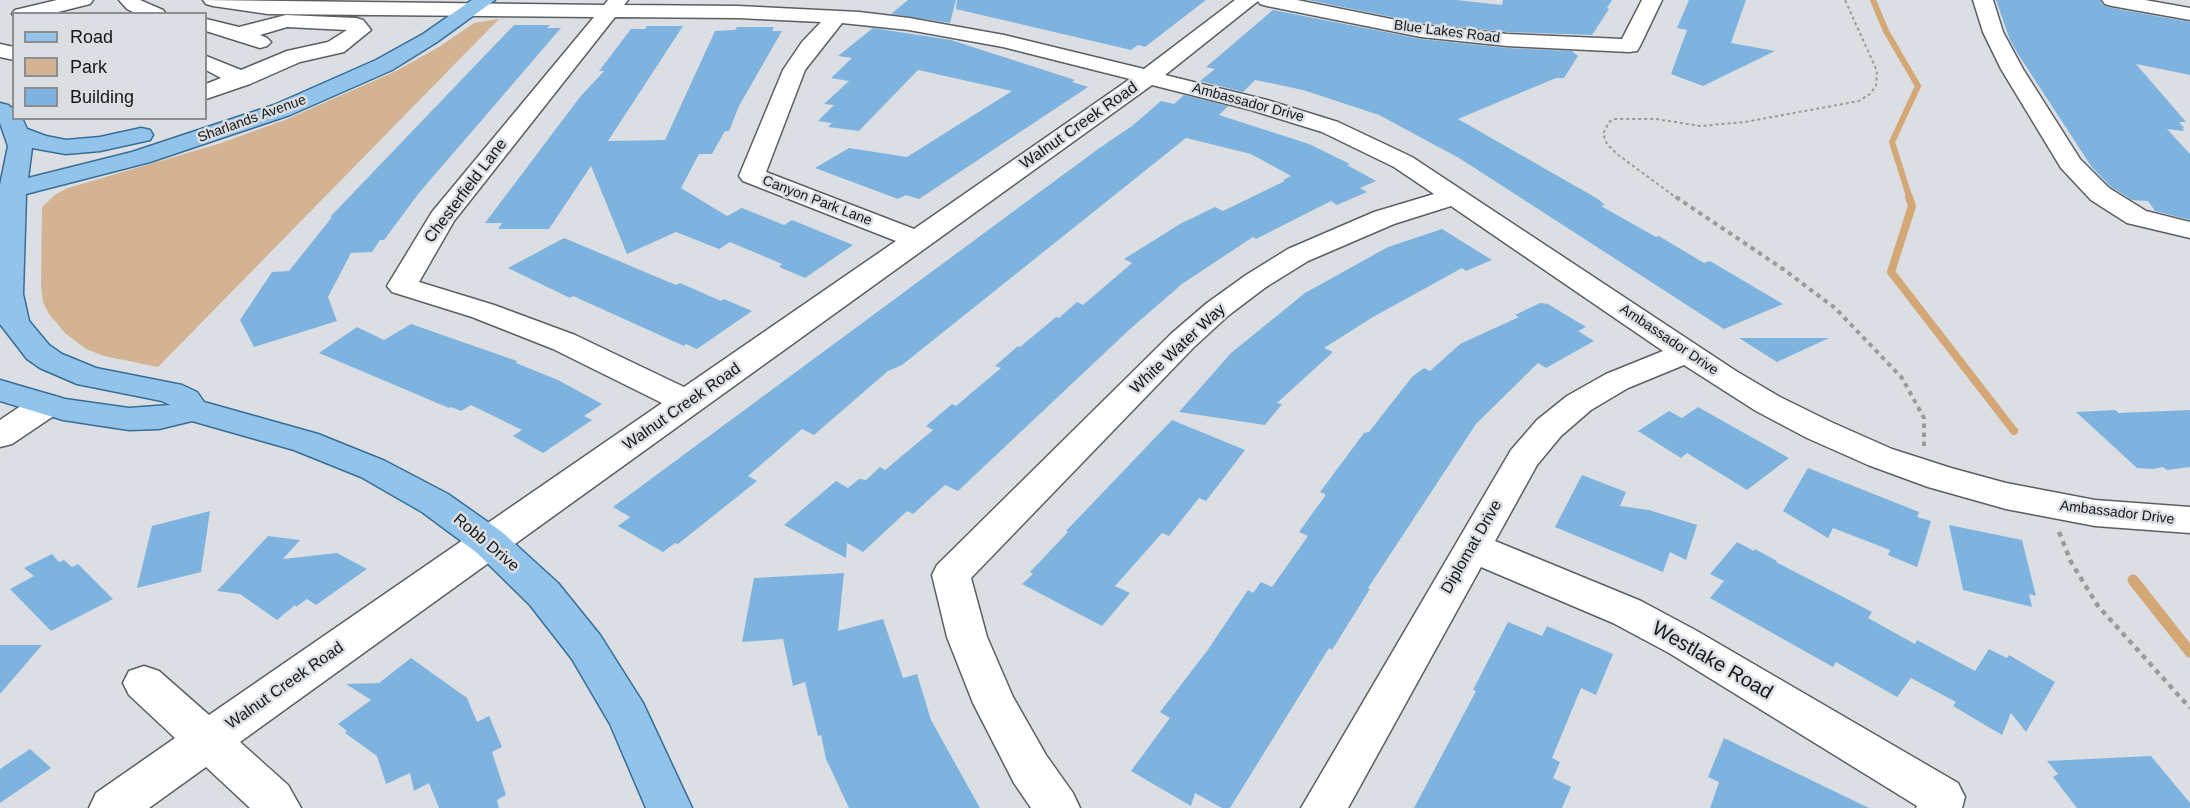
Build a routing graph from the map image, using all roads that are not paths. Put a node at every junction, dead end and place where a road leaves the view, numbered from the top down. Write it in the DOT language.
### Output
graph roads {
  1 [pos="83,0"];
  2 [pos="129,0"];
  3 [pos="213,0"];
  4 [pos="1248,0"];
  5 [pos="1267,0"];
  6 [pos="1652,0"];
  7 [pos="1983,0"];
  8 [pos="2112,0"];
  9 [pos="272,5"];
  10 [pos="464,5"];
  11 [pos="614,6"];
  12 [pos="31,12"];
  13 [pos="152,12"];
  14 [pos="2190,14"];
  15 [pos="837,16"];
  16 [pos="218,30"];
  17 [pos="296,56"];
  18 [pos="207,62"];
  19 [pos="1149,77"];
  20 [pos="242,79"];
  21 [pos="307,84"];
  22 [pos="207,92"];
  23 [pos="0,110"];
  24 [pos="207,115"];
  25 [pos="188,120"];
  26 [pos="18,134"];
  27 [pos="7,184"];
  28 [pos="1455,196"];
  29 [pos="2190,230"];
  30 [pos="919,240"];
  31 [pos="1687,352"];
  32 [pos="0,390"];
  33 [pos="688,403"];
  34 [pos="46,405"];
  35 [pos="192,410"];
  36 [pos="0,436"];
  37 [pos="2190,520"];
  38 [pos="489,542"];
  39 [pos="1471,547"];
  40 [pos="144,683"];
  41 [pos="209,740"];
  42 [pos="1941,803"];
  43 [pos="112,808"];
  44 [pos="278,808"];
  45 [pos="669,808"];
  46 [pos="1057,808"];
  47 [pos="1324,808"];
  1 -- 12 [label="street"];
  2 -- 13 [label="street"];
  3 -- 9 [label="street, Ambassador Drive"];
  4 -- 19 [label="street, Walnut Creek Road"];
  5 -- 6 [label="street, Blue Lakes Road"];
  7 -- 29 [label="street"];
  8 -- 14 [label="street"];
  9 -- 10 [label="street, Ambassador Drive"];
  9 -- 16 [label="street"];
  10 -- 11 [label="street, Ambassador Drive"];
  10 -- 21 [label="main road, Sharlands Avenue"];
  10 -- 27 [label="main road, Sharlands Avenue"];
  11 -- 15 [label="street, Ambassador Drive"];
  11 -- 33 [label="street, Chesterfield Lane"];
  15 -- 19 [label="street, Ambassador Drive"];
  15 -- 30 [label="street, Canyon Park Lane"];
  16 -- 17 [label="street"];
  16 -- 17 [label="street"];
  17 -- 20 [label="street"];
  18 -- 20 [label="street"];
  19 -- 28 [label="street, Ambassador Drive"];
  19 -- 30 [label="street, Walnut Creek Road"];
  20 -- 22 [label="street"];
  21 -- 24 [label="main road"];
  21 -- 27 [label="main road, Sharlands Avenue"];
  23 -- 26 [label="main road"];
  25 -- 26 [label="main road"];
  26 -- 27 [label="main road, Robb Drive"];
  27 -- 35 [label="main road, Robb Drive"];
  28 -- 31 [label="street, Ambassador Drive"];
  28 -- 46 [label="street, White Water Way"];
  30 -- 33 [label="street, Walnut Creek Road"];
  31 -- 37 [label="street, Ambassador Drive"];
  31 -- 39 [label="street, Diplomat Drive"];
  32 -- 34 [label="main road, Robb Drive"];
  33 -- 38 [label="street, Walnut Creek Road"];
  34 -- 35 [label="main road, Robb Drive"];
  34 -- 36 [label="street"];
  35 -- 38 [label="main road, Robb Drive"];
  38 -- 41 [label="street, Walnut Creek Road"];
  38 -- 45 [label="main road, Robb Drive"];
  39 -- 42 [label="street, Westlake Road"];
  39 -- 47 [label="street, Diplomat Drive"];
  40 -- 41 [label="street"];
  41 -- 43 [label="street, Walnut Creek Road"];
  41 -- 44 [label="street"];
}
